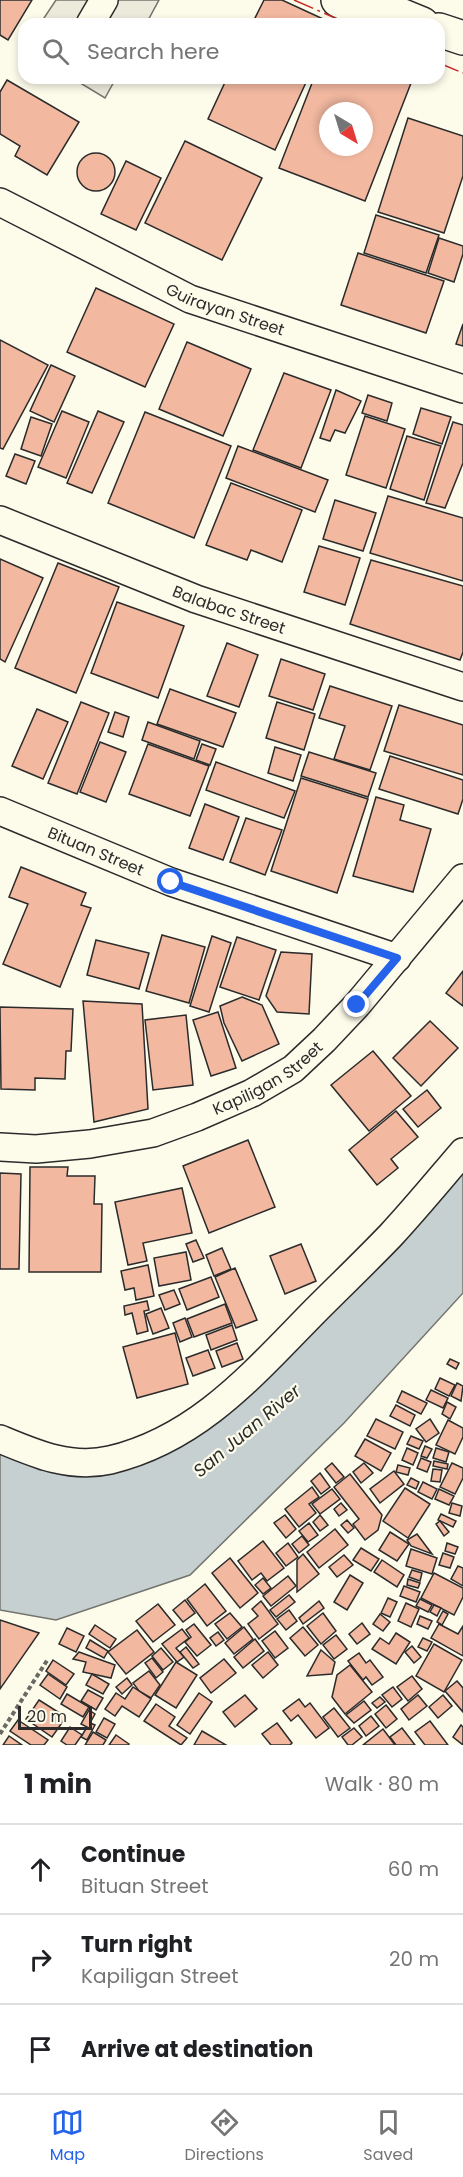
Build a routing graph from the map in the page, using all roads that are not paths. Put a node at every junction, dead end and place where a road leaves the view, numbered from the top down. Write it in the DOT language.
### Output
graph roads {
  1 [pos="104,0"];
  2 [pos="338,0"];
  3 [pos="364,0"];
  4 [pos="94,18"];
  5 [pos="376,18"];
  6 [pos="408,18"];
  7 [pos="445,32"];
  8 [pos="463,38"];
  9 [pos="445,45"];
  10 [pos="463,51"];
  11 [pos="0,202"];
  12 [pos="463,389"];
  13 [pos="0,520"];
  14 [pos="463,687"];
  15 [pos="0,811"];
  16 [pos="463,878"];
  17 [pos="397,958"];
  18 [pos="0,1147"];
  19 [pos="463,1152"];
  20 [pos="0,1439"];
  1 -- 4 [label="street"];
  2 -- 5 [label="main road"];
  3 -- 6 [label="main road"];
  7 -- 8 [label="main road"];
  9 -- 10 [label="main road"];
  11 -- 12 [label="street, Guirayan Street"];
  13 -- 14 [label="street, Balabac Street"];
  15 -- 17 [label="street, Bituan Street"];
  16 -- 17 [label="street, Kapiligan Street"];
  17 -- 18 [label="street, Kapiligan Street"];
  19 -- 20 [label="street"];
}
